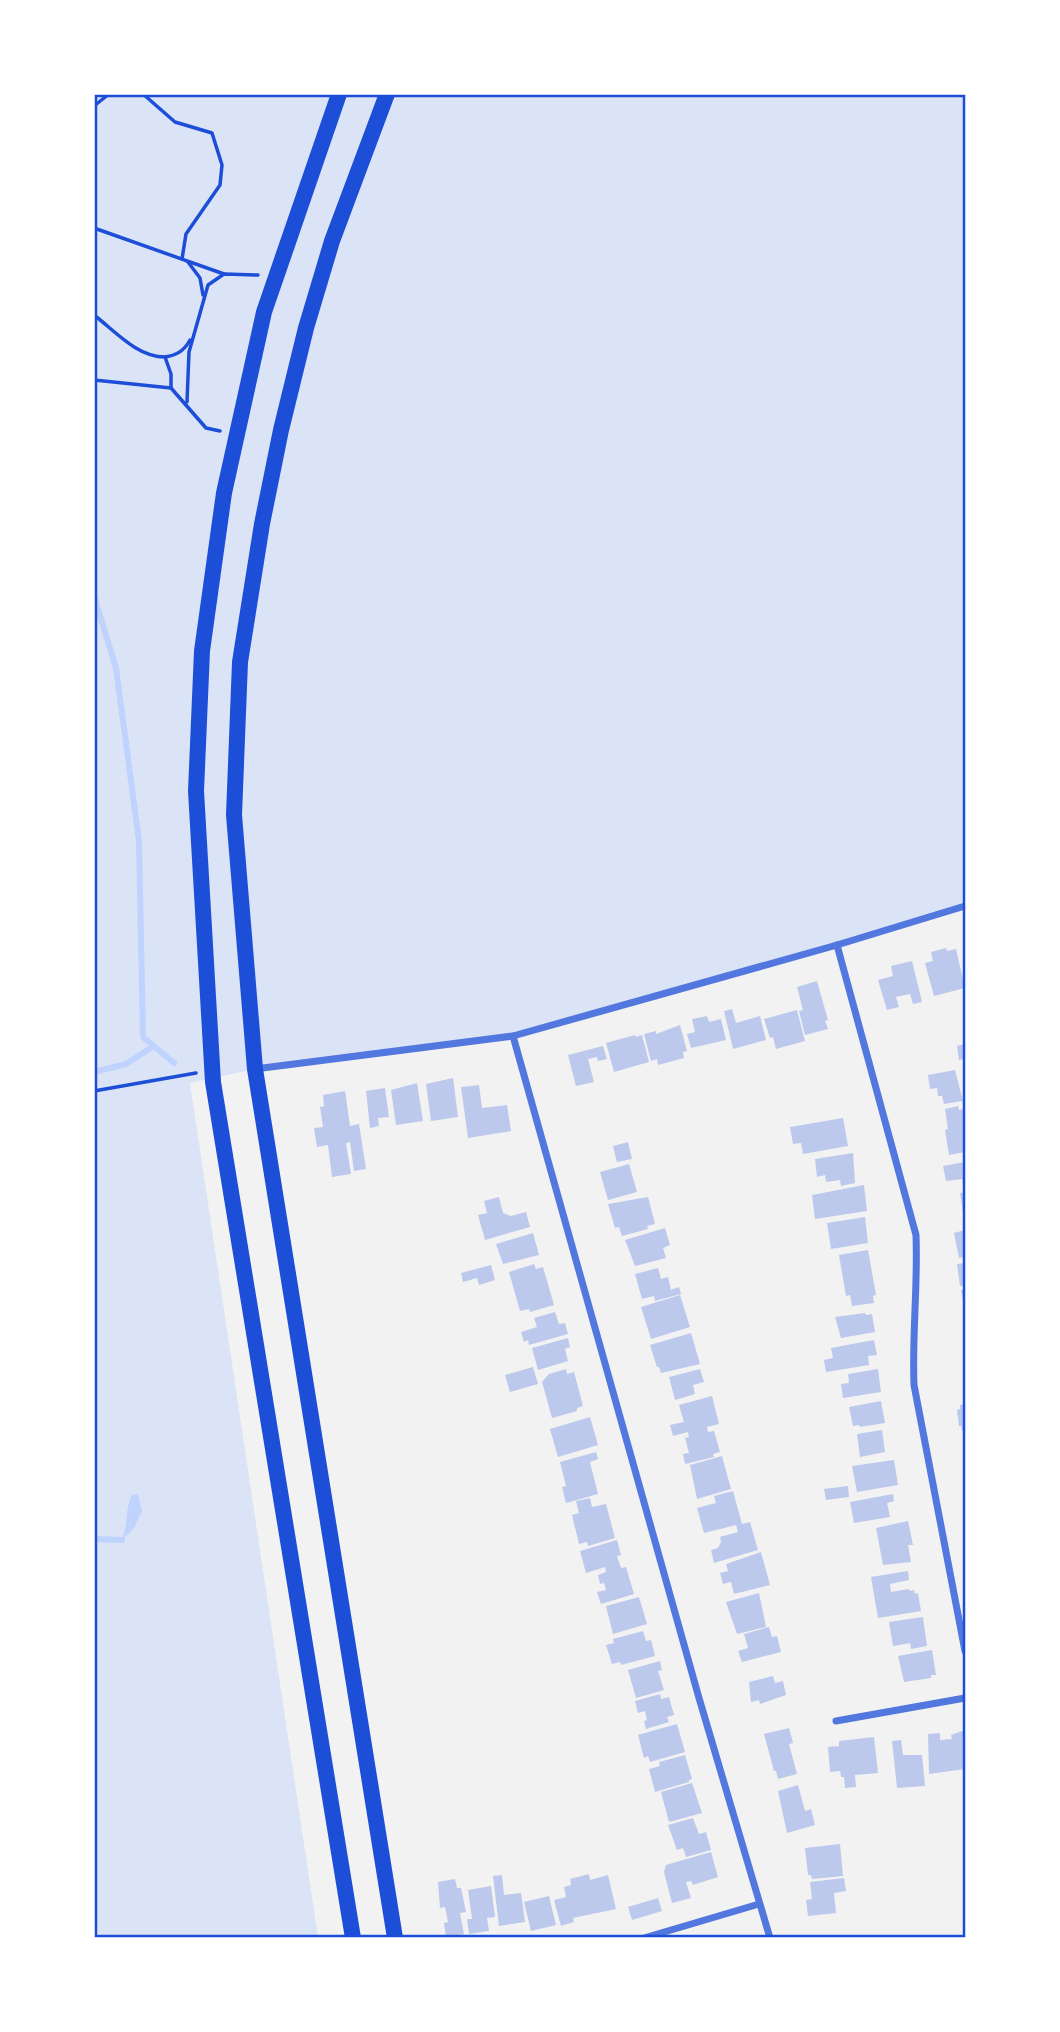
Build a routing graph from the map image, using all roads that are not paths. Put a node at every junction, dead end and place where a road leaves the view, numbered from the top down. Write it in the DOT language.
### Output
graph roads {
  1 [pos="339,94"];
  2 [pos="387,94"];
  3 [pos="965,906"];
  4 [pos="837,945"];
  5 [pos="513,1036"];
  6 [pos="254,1069"];
  7 [pos="965,1651"];
  8 [pos="965,1698"];
  9 [pos="836,1721"];
  10 [pos="759,1904"];
  11 [pos="353,1937"];
  12 [pos="395,1937"];
  13 [pos="644,1937"];
  14 [pos="770,1937"];
  1 -- 11 [label="highway"];
  2 -- 6 [label="highway"];
  3 -- 4 [label="street"];
  4 -- 5 [label="street"];
  4 -- 7 [label="street"];
  5 -- 6 [label="street"];
  5 -- 10 [label="street"];
  6 -- 12 [label="highway"];
  8 -- 9 [label="street"];
  10 -- 13 [label="street"];
  10 -- 14 [label="street"];
}
